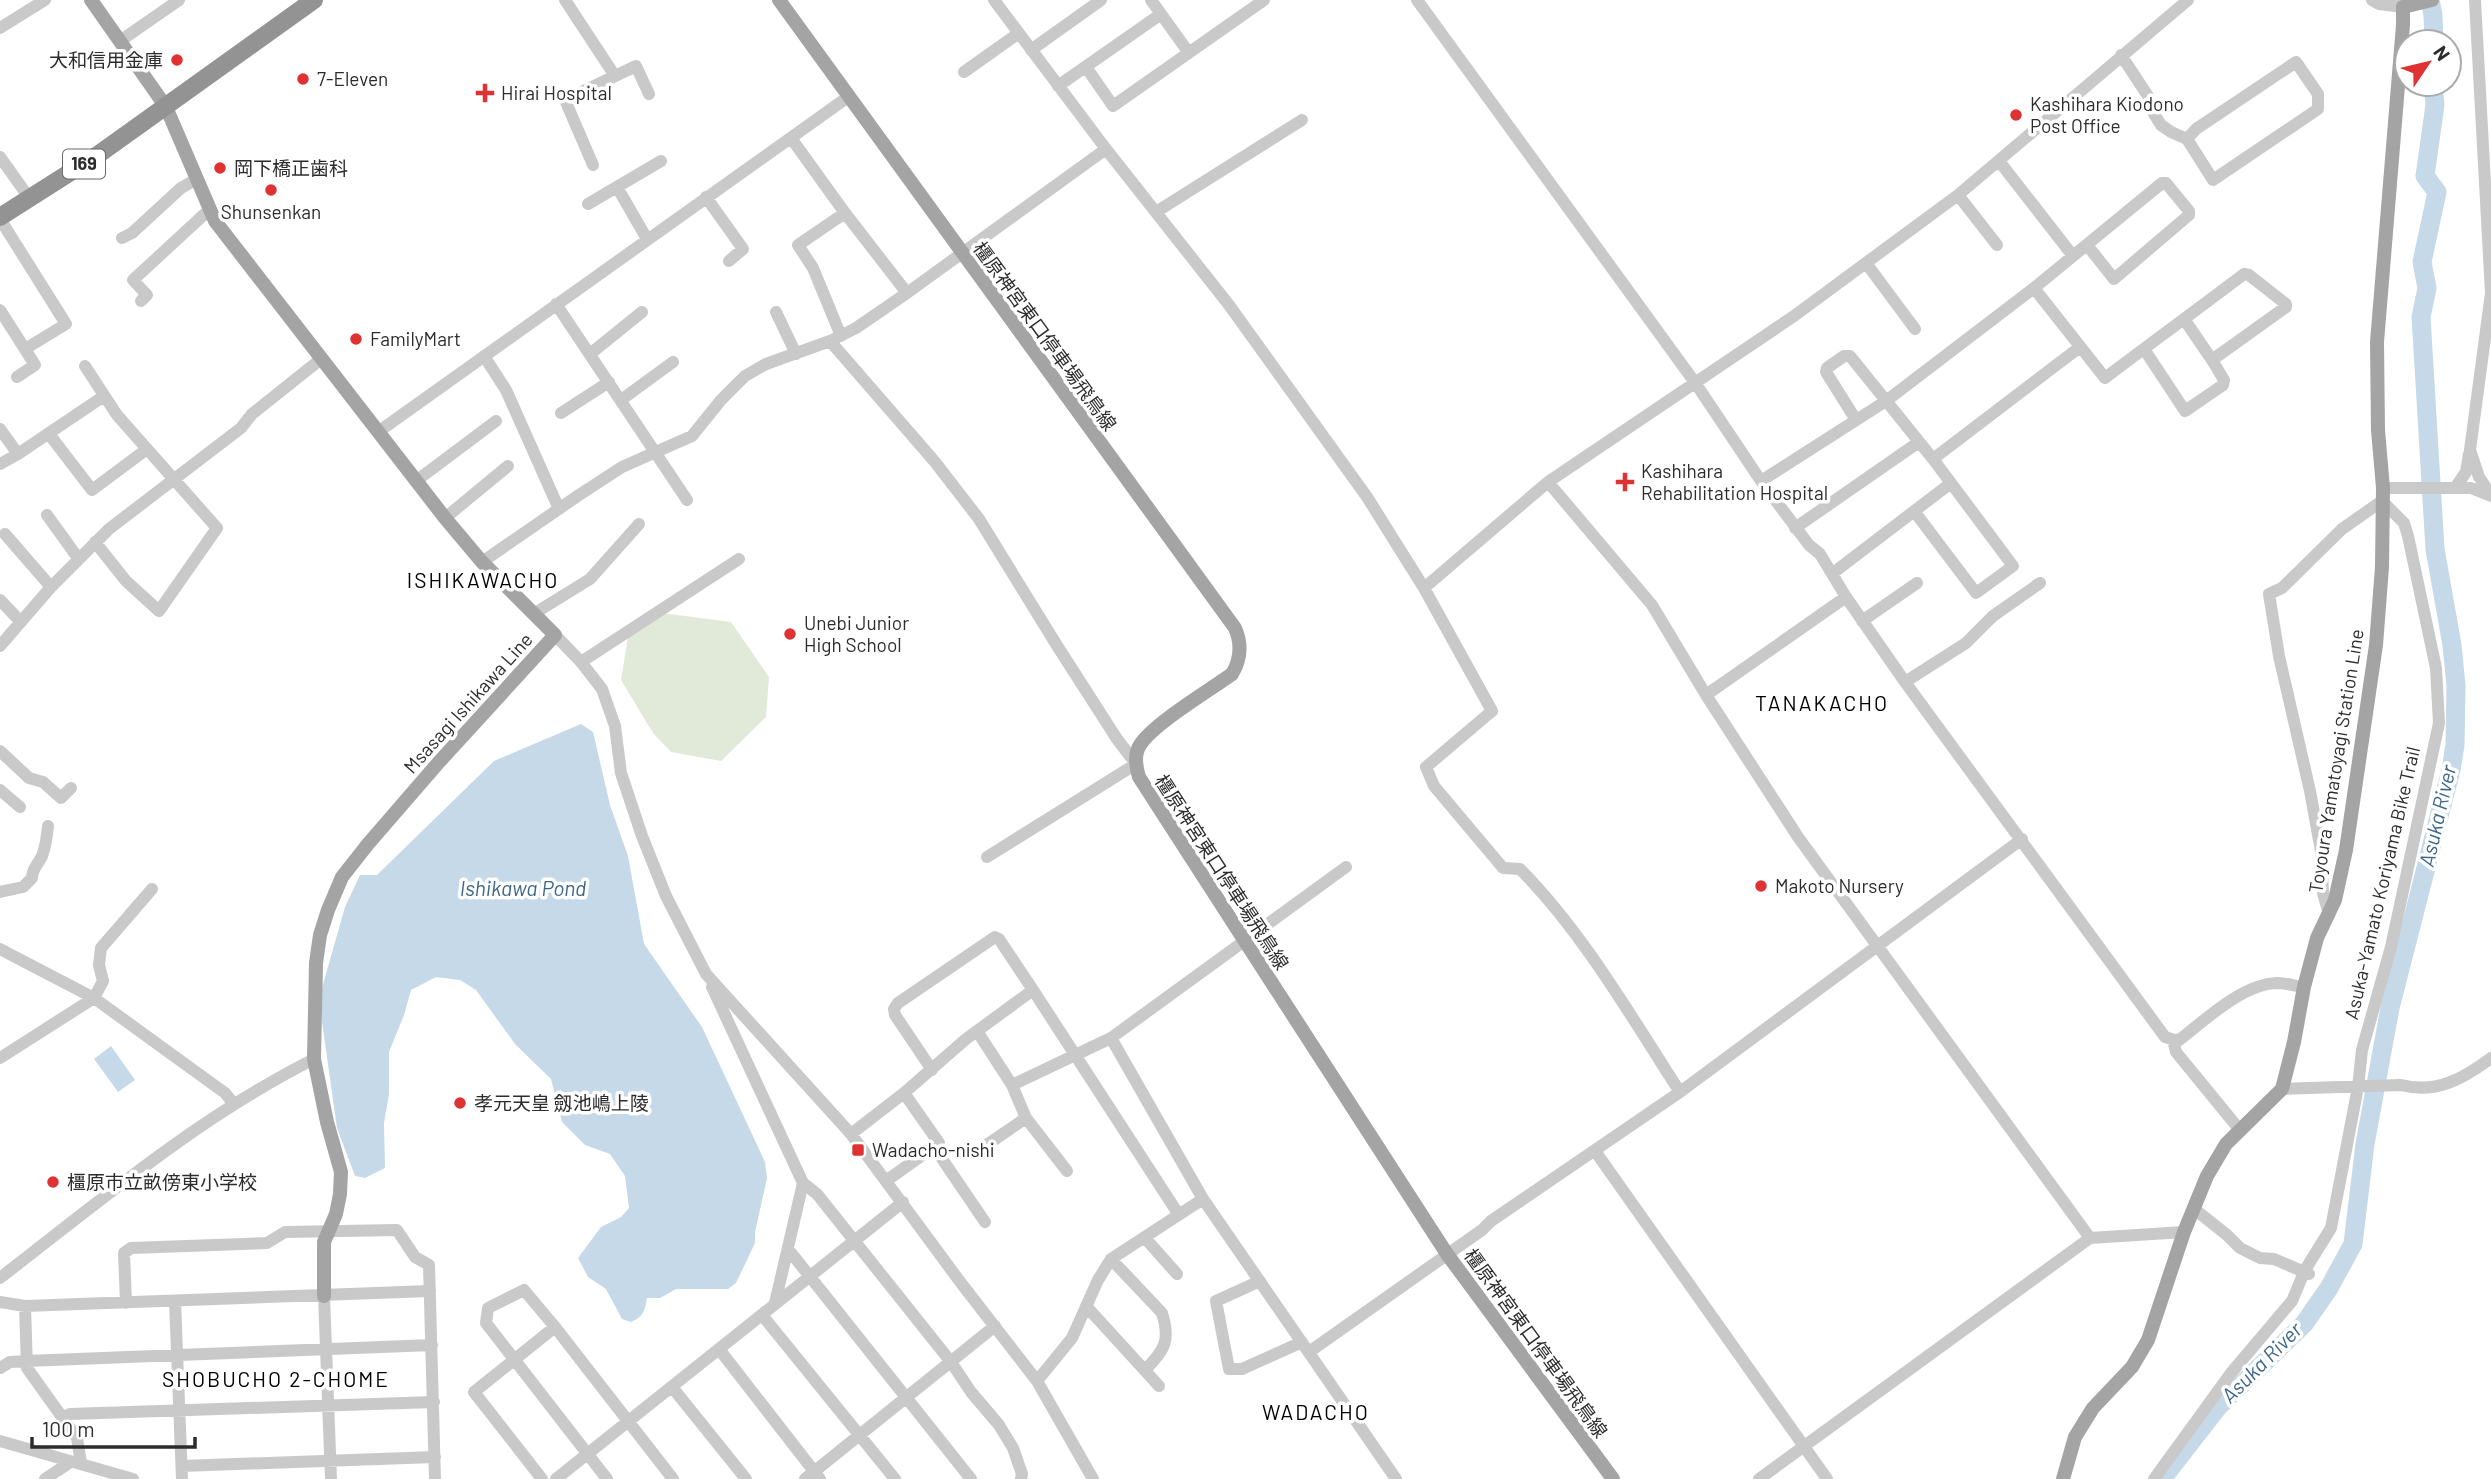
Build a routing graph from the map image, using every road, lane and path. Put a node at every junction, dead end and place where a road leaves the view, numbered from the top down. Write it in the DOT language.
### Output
graph roads {
  1 [pos="45,0"];
  2 [pos="91,0"];
  3 [pos="179,0"];
  4 [pos="565,0"];
  5 [pos="779,0"];
  6 [pos="994,0"];
  7 [pos="1101,0"];
  8 [pos="1151,0"];
  9 [pos="1264,0"];
  10 [pos="1417,0"];
  11 [pos="2188,0"];
  12 [pos="2372,0"];
  13 [pos="2432,0"];
  14 [pos="2475,0"];
  15 [pos="302,3"];
  16 [pos="2407,4"];
  17 [pos="1161,15"];
  18 [pos="0,28"];
  19 [pos="1018,33"];
  20 [pos="120,41"];
  21 [pos="1031,50"];
  22 [pos="1189,53"];
  23 [pos="2121,55"];
  24 [pos="1086,67"];
  25 [pos="964,72"];
  26 [pos="615,76"];
  27 [pos="1058,86"];
  28 [pos="649,94"];
  29 [pos="848,97"];
  30 [pos="166,107"];
  31 [pos="1302,120"];
  32 [pos="791,138"];
  33 [pos="2186,139"];
  34 [pos="1106,149"];
  35 [pos="0,157"];
  36 [pos="662,161"];
  37 [pos="1999,161"];
  38 [pos="593,165"];
  39 [pos="195,180"];
  40 [pos="617,187"];
  41 [pos="1958,195"];
  42 [pos="706,197"];
  43 [pos="30,198"];
  44 [pos="588,204"];
  45 [pos="209,209"];
  46 [pos="1156,212"];
  47 [pos="845,213"];
  48 [pos="0,218"];
  49 [pos="2490,224"];
  50 [pos="122,238"];
  51 [pos="647,239"];
  52 [pos="1997,245"];
  53 [pos="2087,245"];
  54 [pos="961,252"];
  55 [pos="2073,256"];
  56 [pos="729,261"];
  57 [pos="1866,264"];
  58 [pos="2034,288"];
  59 [pos="907,293"];
  60 [pos="141,301"];
  61 [pos="556,304"];
  62 [pos="0,310"];
  63 [pos="642,312"];
  64 [pos="776,312"];
  65 [pos="2184,319"];
  66 [pos="1916,329"];
  67 [pos="836,338"];
  68 [pos="2080,346"];
  69 [pos="25,349"];
  70 [pos="2144,349"];
  71 [pos="590,354"];
  72 [pos="796,354"];
  73 [pos="484,356"];
  74 [pos="321,359"];
  75 [pos="2212,360"];
  76 [pos="673,362"];
  77 [pos="85,366"];
  78 [pos="17,377"];
  79 [pos="609,382"];
  80 [pos="1696,384"];
  81 [pos="104,397"];
  82 [pos="621,400"];
  83 [pos="1886,401"];
  84 [pos="561,412"];
  85 [pos="1856,420"];
  86 [pos="496,421"];
  87 [pos="0,429"];
  88 [pos="378,432"];
  89 [pos="49,434"];
  90 [pos="1919,442"];
  91 [pos="147,449"];
  92 [pos="2470,450"];
  93 [pos="655,453"];
  94 [pos="18,454"];
  95 [pos="1933,459"];
  96 [pos="0,464"];
  97 [pos="508,466"];
  98 [pos="174,480"];
  99 [pos="416,481"];
  100 [pos="1761,481"];
  101 [pos="1548,482"];
  102 [pos="1951,483"];
  103 [pos="2450,489"];
  104 [pos="2386,492"];
  105 [pos="2491,496"];
  106 [pos="687,500"];
  107 [pos="559,509"];
  108 [pos="1914,512"];
  109 [pos="47,515"];
  110 [pos="445,518"];
  111 [pos="639,524"];
  112 [pos="1795,528"];
  113 [pos="5,534"];
  114 [pos="95,542"];
  115 [pos="78,558"];
  116 [pos="739,559"];
  117 [pos="482,562"];
  118 [pos="1833,573"];
  119 [pos="1917,583"];
  120 [pos="2040,583"];
  121 [pos="51,587"];
  122 [pos="1423,588"];
  123 [pos="1846,597"];
  124 [pos="0,600"];
  125 [pos="535,613"];
  126 [pos="20,621"];
  127 [pos="1862,621"];
  128 [pos="555,635"];
  129 [pos="0,646"];
  130 [pos="581,662"];
  131 [pos="1905,682"];
  132 [pos="1706,695"];
  133 [pos="0,751"];
  134 [pos="1136,764"];
  135 [pos="71,788"];
  136 [pos="0,790"];
  137 [pos="20,807"];
  138 [pos="48,826"];
  139 [pos="2022,839"];
  140 [pos="987,857"];
  141 [pos="1346,867"];
  142 [pos="152,889"];
  143 [pos="0,892"];
  144 [pos="2329,914"];
  145 [pos="1243,941"];
  146 [pos="1878,946"];
  147 [pos="0,949"];
  148 [pos="706,974"];
  149 [pos="2304,987"];
  150 [pos="1033,990"];
  151 [pos="94,998"];
  152 [pos="977,1031"];
  153 [pos="1111,1038"];
  154 [pos="2173,1040"];
  155 [pos="1076,1055"];
  156 [pos="0,1058"];
  157 [pos="2491,1058"];
  158 [pos="314,1059"];
  159 [pos="932,1070"];
  160 [pos="1012,1085"];
  161 [pos="2361,1087"];
  162 [pos="2282,1089"];
  163 [pos="1680,1091"];
  164 [pos="904,1093"];
  165 [pos="233,1103"];
  166 [pos="1026,1118"];
  167 [pos="2239,1129"];
  168 [pos="851,1134"];
  169 [pos="988,1144"];
  170 [pos="934,1147"];
  171 [pos="1595,1150"];
  172 [pos="1067,1171"];
  173 [pos="886,1181"];
  174 [pos="803,1183"];
  175 [pos="1203,1199"];
  176 [pos="903,1202"];
  177 [pos="2193,1209"];
  178 [pos="1179,1215"];
  179 [pos="985,1222"];
  180 [pos="2184,1232"];
  181 [pos="326,1233"];
  182 [pos="1145,1238"];
  183 [pos="2090,1238"];
  184 [pos="854,1241"];
  185 [pos="789,1249"];
  186 [pos="1447,1254"];
  187 [pos="1111,1259"];
  188 [pos="2307,1272"];
  189 [pos="1177,1274"];
  190 [pos="808,1276"];
  191 [pos="0,1278"];
  192 [pos="1260,1281"];
  193 [pos="430,1291"];
  194 [pos="324,1296"];
  195 [pos="175,1301"];
  196 [pos="0,1302"];
  197 [pos="126,1303"];
  198 [pos="775,1304"];
  199 [pos="25,1306"];
  200 [pos="1086,1306"];
  201 [pos="762,1315"];
  202 [pos="995,1326"];
  203 [pos="555,1327"];
  204 [pos="432,1345"];
  205 [pos="1305,1347"];
  206 [pos="327,1349"];
  207 [pos="719,1349"];
  208 [pos="177,1354"];
  209 [pos="26,1361"];
  210 [pos="513,1361"];
  211 [pos="951,1362"];
  212 [pos="0,1368"];
  213 [pos="1144,1370"];
  214 [pos="1037,1381"];
  215 [pos="1159,1386"];
  216 [pos="672,1387"];
  217 [pos="906,1399"];
  218 [pos="434,1402"];
  219 [pos="329,1404"];
  220 [pos="179,1410"];
  221 [pos="63,1418"];
  222 [pos="627,1422"];
  223 [pos="860,1436"];
  224 [pos="0,1441"];
  225 [pos="1803,1447"];
  226 [pos="587,1454"];
  227 [pos="435,1457"];
  228 [pos="330,1462"];
  229 [pos="75,1463"];
  230 [pos="182,1472"];
  231 [pos="813,1476"];
  232 [pos="45,1479"];
  233 [pos="133,1479"];
  234 [pos="331,1479"];
  235 [pos="435,1479"];
  236 [pos="542,1479"];
  237 [pos="556,1479"];
  238 [pos="607,1479"];
  239 [pos="673,1479"];
  240 [pos="746,1479"];
  241 [pos="895,1479"];
  242 [pos="971,1479"];
  243 [pos="1021,1479"];
  244 [pos="1093,1479"];
  245 [pos="1396,1479"];
  246 [pos="1612,1479"];
  247 [pos="1759,1479"];
  248 [pos="1827,1479"];
  249 [pos="2063,1479"];
  250 [pos="2154,1479"];
  1 -- 18 [label="street"];
  2 -- 20 [label="main road"];
  3 -- 20 [label="street"];
  4 -- 26 [label="street"];
  5 -- 29 [label="main road, 橿原神宮東口停車場飛鳥線"];
  6 -- 19 [label="street"];
  7 -- 21 [label="street"];
  8 -- 17 [label="street"];
  9 -- 22 [label="street"];
  10 -- 80 [label="street"];
  11 -- 23 [label="street"];
  12 -- 16 [label="street"];
  13 -- 16 [label="main road"];
  14 -- 49 [label="street"];
  15 -- 30 [label="highway, 169"];
  16 -- 104 [label="main road, Toyoura Yamatoyagi Station Line"];
  17 -- 22 [label="street"];
  17 -- 24 [label="street"];
  19 -- 21 [label="street"];
  19 -- 25 [label="street"];
  20 -- 30 [label="main road"];
  21 -- 27 [label="street"];
  22 -- 24 [label="street"];
  23 -- 33 [label="street"];
  23 -- 37 [label="street"];
  24 -- 27 [label="street"];
  26 -- 28 [label="street"];
  26 -- 38 [label="street"];
  27 -- 34 [label="street"];
  29 -- 32 [label="street"];
  29 -- 54 [label="main road, 橿原神宮東口停車場飛鳥線"];
  30 -- 39 [label="main road, Msasagi Ishikawa Line"];
  30 -- 43 [label="highway, 169"];
  31 -- 46 [label="street"];
  32 -- 42 [label="street"];
  32 -- 47 [label="street"];
  33 -- 33 [label="street"];
  34 -- 46 [label="street"];
  34 -- 54 [label="street"];
  35 -- 43 [label="street"];
  36 -- 40 [label="street"];
  37 -- 41 [label="street"];
  37 -- 55 [label="street"];
  39 -- 45 [label="main road, Msasagi Ishikawa Line"];
  39 -- 50 [label="street"];
  40 -- 44 [label="street"];
  40 -- 51 [label="street"];
  41 -- 52 [label="street"];
  41 -- 57 [label="street"];
  42 -- 51 [label="street"];
  42 -- 56 [label="street"];
  43 -- 48 [label="highway, 169"];
  45 -- 60 [label="street"];
  45 -- 74 [label="main road, Msasagi Ishikawa Line"];
  46 -- 122 [label="street"];
  47 -- 59 [label="street"];
  47 -- 67 [label="street"];
  48 -- 69 [label="street"];
  49 -- 92 [label="street"];
  51 -- 61 [label="street"];
  53 -- 53 [label="street"];
  53 -- 55 [label="street"];
  54 -- 59 [label="street"];
  54 -- 134 [label="main road, 橿原神宮東口停車場飛鳥線"];
  55 -- 58 [label="street"];
  57 -- 66 [label="street"];
  57 -- 80 [label="street"];
  58 -- 68 [label="street"];
  58 -- 83 [label="street"];
  59 -- 67 [label="street"];
  61 -- 71 [label="street"];
  61 -- 73 [label="street"];
  62 -- 69 [label="street"];
  63 -- 71 [label="street"];
  64 -- 72 [label="street"];
  65 -- 70 [label="street"];
  65 -- 75 [label="street"];
  65 -- 75 [label="street"];
  67 -- 72 [label="street"];
  67 -- 134 [label="street"];
  68 -- 70 [label="street"];
  68 -- 95 [label="street"];
  69 -- 78 [label="street"];
  70 -- 75 [label="street"];
  71 -- 79 [label="street"];
  72 -- 93 [label="street"];
  73 -- 88 [label="street"];
  73 -- 107 [label="street"];
  74 -- 88 [label="main road, Msasagi Ishikawa Line"];
  74 -- 98 [label="street"];
  76 -- 82 [label="street"];
  77 -- 81 [label="street"];
  79 -- 82 [label="street"];
  79 -- 84 [label="street"];
  80 -- 100 [label="street"];
  80 -- 101 [label="street"];
  81 -- 89 [label="street"];
  81 -- 91 [label="street"];
  82 -- 93 [label="street"];
  83 -- 85 [label="street"];
  83 -- 85 [label="street"];
  83 -- 90 [label="street"];
  85 -- 100 [label="street"];
  86 -- 99 [label="street"];
  87 -- 94 [label="street"];
  88 -- 99 [label="main road, Msasagi Ishikawa Line"];
  89 -- 91 [label="street"];
  89 -- 94 [label="street"];
  90 -- 95 [label="street"];
  90 -- 112 [label="street"];
  91 -- 98 [label="street"];
  92 -- 103 [label="street"];
  92 -- 105 [label="street"];
  93 -- 106 [label="street"];
  93 -- 107 [label="street"];
  94 -- 96 [label="street"];
  95 -- 102 [label="street"];
  97 -- 110 [label="street"];
  98 -- 114 [label="street"];
  98 -- 114 [label="street"];
  99 -- 110 [label="main road, Msasagi Ishikawa Line"];
  100 -- 112 [label="street"];
  101 -- 122 [label="street"];
  101 -- 132 [label="street"];
  102 -- 108 [label="street"];
  102 -- 108 [label="street"];
  103 -- 104 [label="street"];
  103 -- 105 [label="street"];
  104 -- 144 [label="main road, Toyoura Yamatoyagi Station Line"];
  104 -- 144 [label="street"];
  104 -- 161 [label="street, Asuka-Yamato Koriyama Bike Trail"];
  107 -- 117 [label="street"];
  108 -- 118 [label="street"];
  109 -- 115 [label="street"];
  110 -- 117 [label="main road, Msasagi Ishikawa Line"];
  111 -- 125 [label="street"];
  112 -- 118 [label="street"];
  113 -- 121 [label="street"];
  114 -- 115 [label="street"];
  115 -- 121 [label="street"];
  116 -- 130 [label="street"];
  117 -- 125 [label="main road, Msasagi Ishikawa Line"];
  118 -- 123 [label="street"];
  119 -- 127 [label="street"];
  120 -- 131 [label="street"];
  121 -- 126 [label="street"];
  122 -- 163 [label="street"];
  123 -- 127 [label="street"];
  123 -- 132 [label="street"];
  124 -- 126 [label="street"];
  125 -- 128 [label="main road, Msasagi Ishikawa Line"];
  126 -- 129 [label="street"];
  127 -- 131 [label="street"];
  128 -- 130 [label="street"];
  128 -- 158 [label="main road, Msasagi Ishikawa Line"];
  130 -- 148 [label="street"];
  131 -- 139 [label="street"];
  132 -- 146 [label="street"];
  133 -- 135 [label="street"];
  134 -- 140 [label="street"];
  134 -- 145 [label="main road, 橿原神宮東口停車場飛鳥線"];
  136 -- 137 [label="street"];
  138 -- 143 [label="street"];
  139 -- 146 [label="street"];
  139 -- 154 [label="street"];
  141 -- 145 [label="street"];
  142 -- 151 [label="street"];
  144 -- 149 [label="main road, Toyoura Yamatoyagi Station Line"];
  145 -- 153 [label="street"];
  145 -- 186 [label="main road, 橿原神宮東口停車場飛鳥線"];
  146 -- 163 [label="street"];
  146 -- 183 [label="street"];
  147 -- 151 [label="street"];
  148 -- 168 [label="street"];
  148 -- 174 [label="street"];
  149 -- 154 [label="street"];
  149 -- 162 [label="main road, Toyoura Yamatoyagi Station Line"];
  150 -- 152 [label="street"];
  150 -- 155 [label="street"];
  150 -- 159 [label="street"];
  151 -- 156 [label="street"];
  151 -- 165 [label="street"];
  152 -- 159 [label="street"];
  152 -- 160 [label="street"];
  153 -- 155 [label="street"];
  153 -- 175 [label="street"];
  154 -- 167 [label="street"];
  155 -- 160 [label="street"];
  155 -- 178 [label="street"];
  157 -- 161 [label="street"];
  158 -- 165 [label="street"];
  158 -- 181 [label="main road, Msasagi Ishikawa Line"];
  159 -- 164 [label="street"];
  160 -- 166 [label="street"];
  161 -- 162 [label="street"];
  161 -- 188 [label="street, Asuka-Yamato Koriyama Bike Trail"];
  162 -- 167 [label="main road"];
  163 -- 171 [label="street"];
  164 -- 168 [label="street"];
  164 -- 170 [label="street"];
  165 -- 191 [label="street"];
  166 -- 169 [label="street"];
  166 -- 172 [label="street"];
  167 -- 177 [label="main road"];
  168 -- 173 [label="street"];
  170 -- 173 [label="street"];
  170 -- 179 [label="street"];
  171 -- 186 [label="street"];
  171 -- 225 [label="street"];
  173 -- 176 [label="street"];
  174 -- 184 [label="street"];
  174 -- 185 [label="street"];
  175 -- 178 [label="street"];
  175 -- 192 [label="street"];
  176 -- 184 [label="street"];
  176 -- 202 [label="street"];
  177 -- 180 [label="main road"];
  177 -- 188 [label="street"];
  178 -- 182 [label="street"];
  180 -- 183 [label="street"];
  180 -- 249 [label="main road"];
  181 -- 193 [label="street"];
  181 -- 194 [label="main road, Msasagi Ishikawa Line"];
  181 -- 197 [label="street"];
  182 -- 187 [label="street"];
  182 -- 189 [label="street"];
  183 -- 225 [label="street"];
  184 -- 190 [label="street"];
  184 -- 211 [label="street"];
  185 -- 190 [label="street"];
  185 -- 198 [label="street"];
  186 -- 205 [label="street"];
  186 -- 246 [label="main road, 橿原神宮東口停車場飛鳥線"];
  187 -- 200 [label="street"];
  187 -- 213 [label="street"];
  188 -- 250 [label="street, Asuka-Yamato Koriyama Bike Trail"];
  190 -- 198 [label="street"];
  190 -- 217 [label="street"];
  192 -- 205 [label="street"];
  192 -- 205 [label="street"];
  193 -- 194 [label="street"];
  193 -- 204 [label="street"];
  194 -- 195 [label="street"];
  194 -- 206 [label="street"];
  195 -- 197 [label="street"];
  195 -- 208 [label="street"];
  196 -- 199 [label="street"];
  197 -- 199 [label="street"];
  198 -- 201 [label="street"];
  199 -- 209 [label="street"];
  200 -- 213 [label="street"];
  200 -- 214 [label="street"];
  201 -- 207 [label="street"];
  201 -- 223 [label="street"];
  202 -- 211 [label="street"];
  202 -- 214 [label="street"];
  203 -- 210 [label="street"];
  203 -- 210 [label="street"];
  203 -- 222 [label="street"];
  204 -- 206 [label="street"];
  204 -- 218 [label="street"];
  205 -- 245 [label="street"];
  206 -- 208 [label="street"];
  206 -- 219 [label="street"];
  207 -- 216 [label="street"];
  207 -- 231 [label="street"];
  208 -- 209 [label="street"];
  208 -- 220 [label="street"];
  209 -- 212 [label="street"];
  209 -- 221 [label="street"];
  210 -- 226 [label="street"];
  210 -- 236 [label="street"];
  211 -- 217 [label="street"];
  211 -- 243 [label="street"];
  213 -- 215 [label="street"];
  214 -- 244 [label="street"];
  216 -- 222 [label="street"];
  216 -- 240 [label="street"];
  217 -- 223 [label="street"];
  217 -- 242 [label="street"];
  218 -- 219 [label="street"];
  218 -- 227 [label="street"];
  219 -- 220 [label="street"];
  219 -- 228 [label="street"];
  220 -- 221 [label="street"];
  220 -- 230 [label="street"];
  221 -- 229 [label="street"];
  222 -- 226 [label="street"];
  222 -- 239 [label="street"];
  223 -- 231 [label="street"];
  223 -- 241 [label="street"];
  224 -- 229 [label="street"];
  225 -- 247 [label="street"];
  225 -- 248 [label="street"];
  226 -- 237 [label="street"];
  226 -- 238 [label="street"];
  227 -- 228 [label="street"];
  227 -- 235 [label="street"];
  228 -- 230 [label="street"];
  228 -- 234 [label="street"];
  229 -- 232 [label="street"];
  229 -- 233 [label="street"];
}
